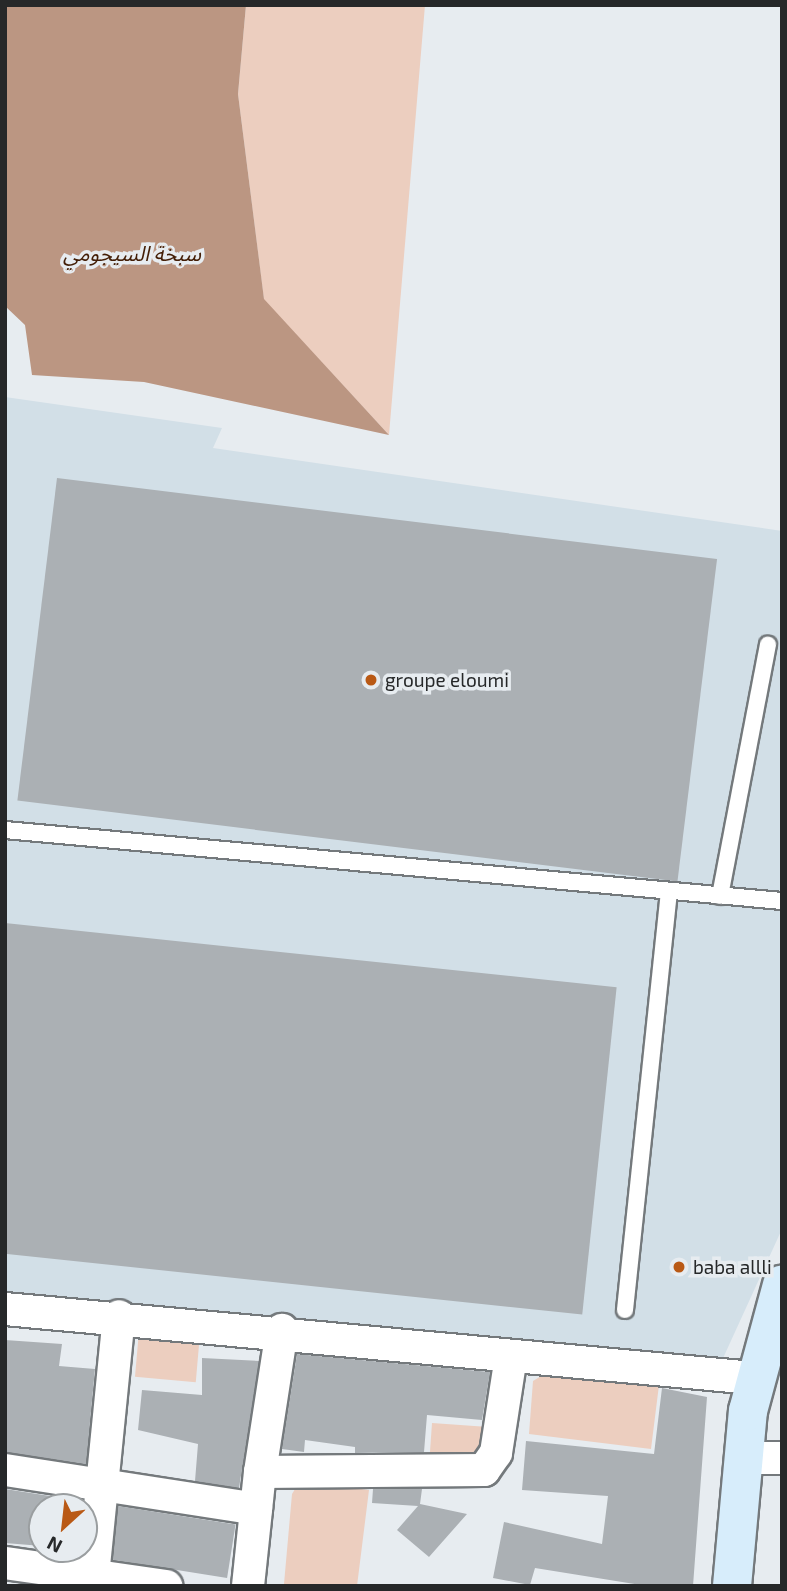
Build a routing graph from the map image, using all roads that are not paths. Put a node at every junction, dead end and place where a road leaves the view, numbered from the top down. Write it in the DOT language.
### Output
graph roads {
  1 [pos="768,645"];
  2 [pos="5,830"];
  3 [pos="669,891"];
  4 [pos="720,896"];
  5 [pos="782,901"];
  6 [pos="782,1285"];
  7 [pos="5,1309"];
  8 [pos="625,1311"];
  9 [pos="119,1316"];
  10 [pos="282,1330"];
  11 [pos="511,1356"];
  12 [pos="753,1378"];
  13 [pos="744,1458"];
  14 [pos="782,1458"];
  15 [pos="5,1470"];
  16 [pos="260,1472"];
  17 [pos="102,1484"];
  18 [pos="256,1509"];
  19 [pos="12,1571"];
  20 [pos="93,1576"];
  21 [pos="251,1585"];
  22 [pos="166,1586"];
  23 [pos="732,1586"];
  1 -- 4 [label="lane"];
  2 -- 3 [label="lane"];
  3 -- 4 [label="lane"];
  3 -- 8 [label="lane"];
  4 -- 5 [label="lane"];
  6 -- 12 [label="main road"];
  7 -- 9 [label="street"];
  9 -- 10 [label="street"];
  9 -- 17 [label="street"];
  10 -- 11 [label="street"];
  10 -- 16 [label="street"];
  11 -- 12 [label="street"];
  11 -- 16 [label="street"];
  12 -- 13 [label="main road"];
  13 -- 14 [label="street"];
  13 -- 23 [label="main road"];
  15 -- 17 [label="street"];
  16 -- 18 [label="street"];
  17 -- 18 [label="street"];
  17 -- 20 [label="street"];
  18 -- 21 [label="street"];
  19 -- 20 [label="street"];
  20 -- 22 [label="street"];
}
